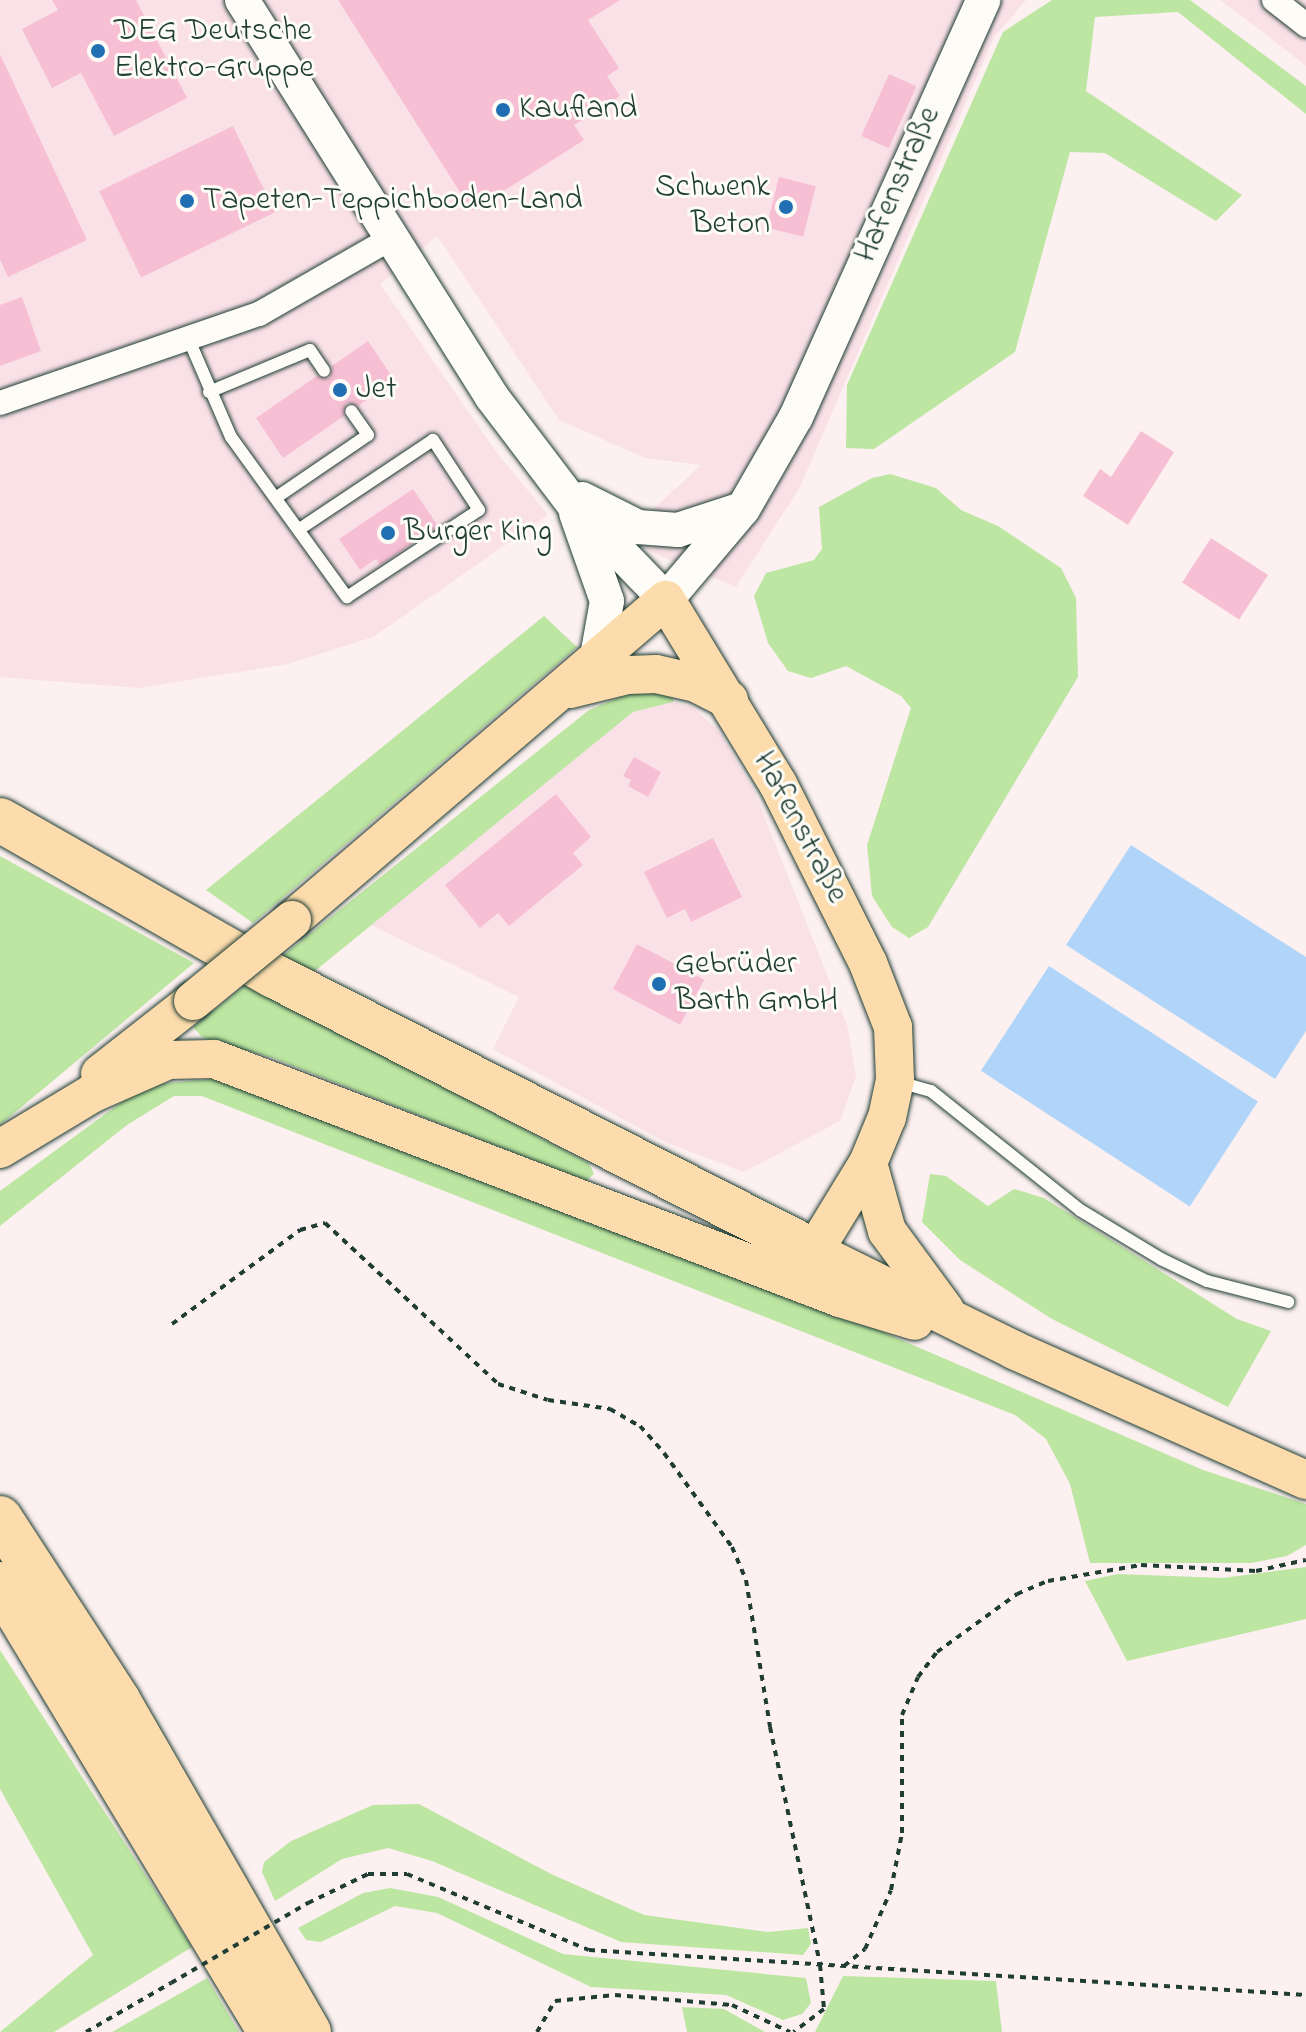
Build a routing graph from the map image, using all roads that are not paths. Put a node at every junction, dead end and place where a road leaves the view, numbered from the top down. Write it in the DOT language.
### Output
graph roads {
  1 [pos="242,0"];
  2 [pos="983,0"];
  3 [pos="1274,0"];
  4 [pos="1306,25"];
  5 [pos="390,239"];
  6 [pos="189,340"];
  7 [pos="324,371"];
  8 [pos="209,392"];
  9 [pos="0,403"];
  10 [pos="351,411"];
  11 [pos="565,494"];
  12 [pos="277,497"];
  13 [pos="743,509"];
  14 [pos="301,528"];
  15 [pos="666,600"];
  16 [pos="596,662"];
  17 [pos="560,692"];
  18 [pos="729,700"];
  19 [pos="0,820"];
  20 [pos="895,1080"];
  21 [pos="8,1145"];
  22 [pos="868,1163"];
  23 [pos="814,1251"];
  24 [pos="1288,1302"];
  25 [pos="970,1329"];
  26 [pos="1306,1480"];
  27 [pos="0,1518"];
  28 [pos="0,1584"];
  29 [pos="270,2032"];
  30 [pos="309,2032"];
  1 -- 5 [label="street"];
  2 -- 13 [label="street, Hafenstraße"];
  3 -- 4 [label="street"];
  5 -- 6 [label="street"];
  5 -- 11 [label="street"];
  6 -- 8 [label="lane"];
  6 -- 9 [label="street"];
  7 -- 8 [label="lane"];
  8 -- 12 [label="lane"];
  10 -- 12 [label="lane"];
  11 -- 13 [label="street"];
  11 -- 15 [label="street"];
  11 -- 16 [label="street"];
  12 -- 14 [label="lane"];
  13 -- 15 [label="street, Hafenstraße"];
  14 -- 14 [label="lane"];
  15 -- 16 [label="main road"];
  15 -- 18 [label="main road, Hafenstraße"];
  16 -- 17 [label="main road"];
  17 -- 18 [label="main road"];
  17 -- 21 [label="main road, bridge"];
  18 -- 20 [label="main road, Hafenstraße"];
  19 -- 23 [label="highway"];
  20 -- 22 [label="main road, Hafenstraße"];
  20 -- 24 [label="lane"];
  21 -- 25 [label="main road"];
  22 -- 23 [label="main road, Hafenstraße"];
  22 -- 25 [label="main road"];
  23 -- 25 [label="main road"];
  25 -- 26 [label="main road"];
  27 -- 30 [label="highway"];
  28 -- 29 [label="highway"];
}
